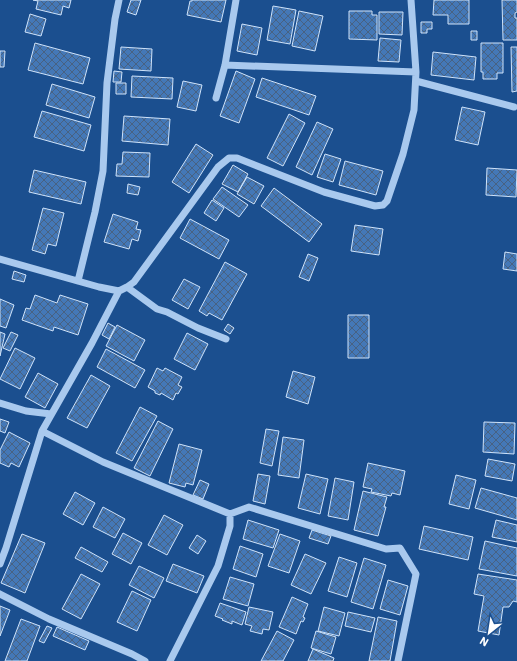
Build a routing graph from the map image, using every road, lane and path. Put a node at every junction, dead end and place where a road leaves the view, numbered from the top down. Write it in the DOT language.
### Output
graph roads {
  1 [pos="119,0"];
  2 [pos="236,0"];
  3 [pos="411,0"];
  4 [pos="225,65"];
  5 [pos="416,72"];
  6 [pos="416,81"];
  7 [pos="216,98"];
  8 [pos="514,107"];
  9 [pos="0,259"];
  10 [pos="78,281"];
  11 [pos="127,287"];
  12 [pos="119,291"];
  13 [pos="226,340"];
  14 [pos="0,403"];
  15 [pos="52,414"];
  16 [pos="42,431"];
  17 [pos="230,514"];
  18 [pos="0,564"];
  19 [pos="0,594"];
  20 [pos="145,661"];
  21 [pos="170,661"];
  22 [pos="398,661"];
  1 -- 10 [label="street"];
  2 -- 4 [label="street"];
  3 -- 5 [label="street"];
  4 -- 5 [label="street"];
  4 -- 7 [label="street"];
  5 -- 6 [label="street"];
  6 -- 8 [label="street"];
  6 -- 11 [label="street"];
  9 -- 10 [label="street"];
  10 -- 12 [label="street"];
  11 -- 12 [label="street"];
  11 -- 13 [label="street"];
  12 -- 15 [label="street"];
  14 -- 15 [label="street"];
  15 -- 16 [label="street"];
  16 -- 17 [label="street"];
  16 -- 18 [label="street"];
  17 -- 21 [label="street"];
  17 -- 22 [label="street"];
  19 -- 20 [label="street"];
}
